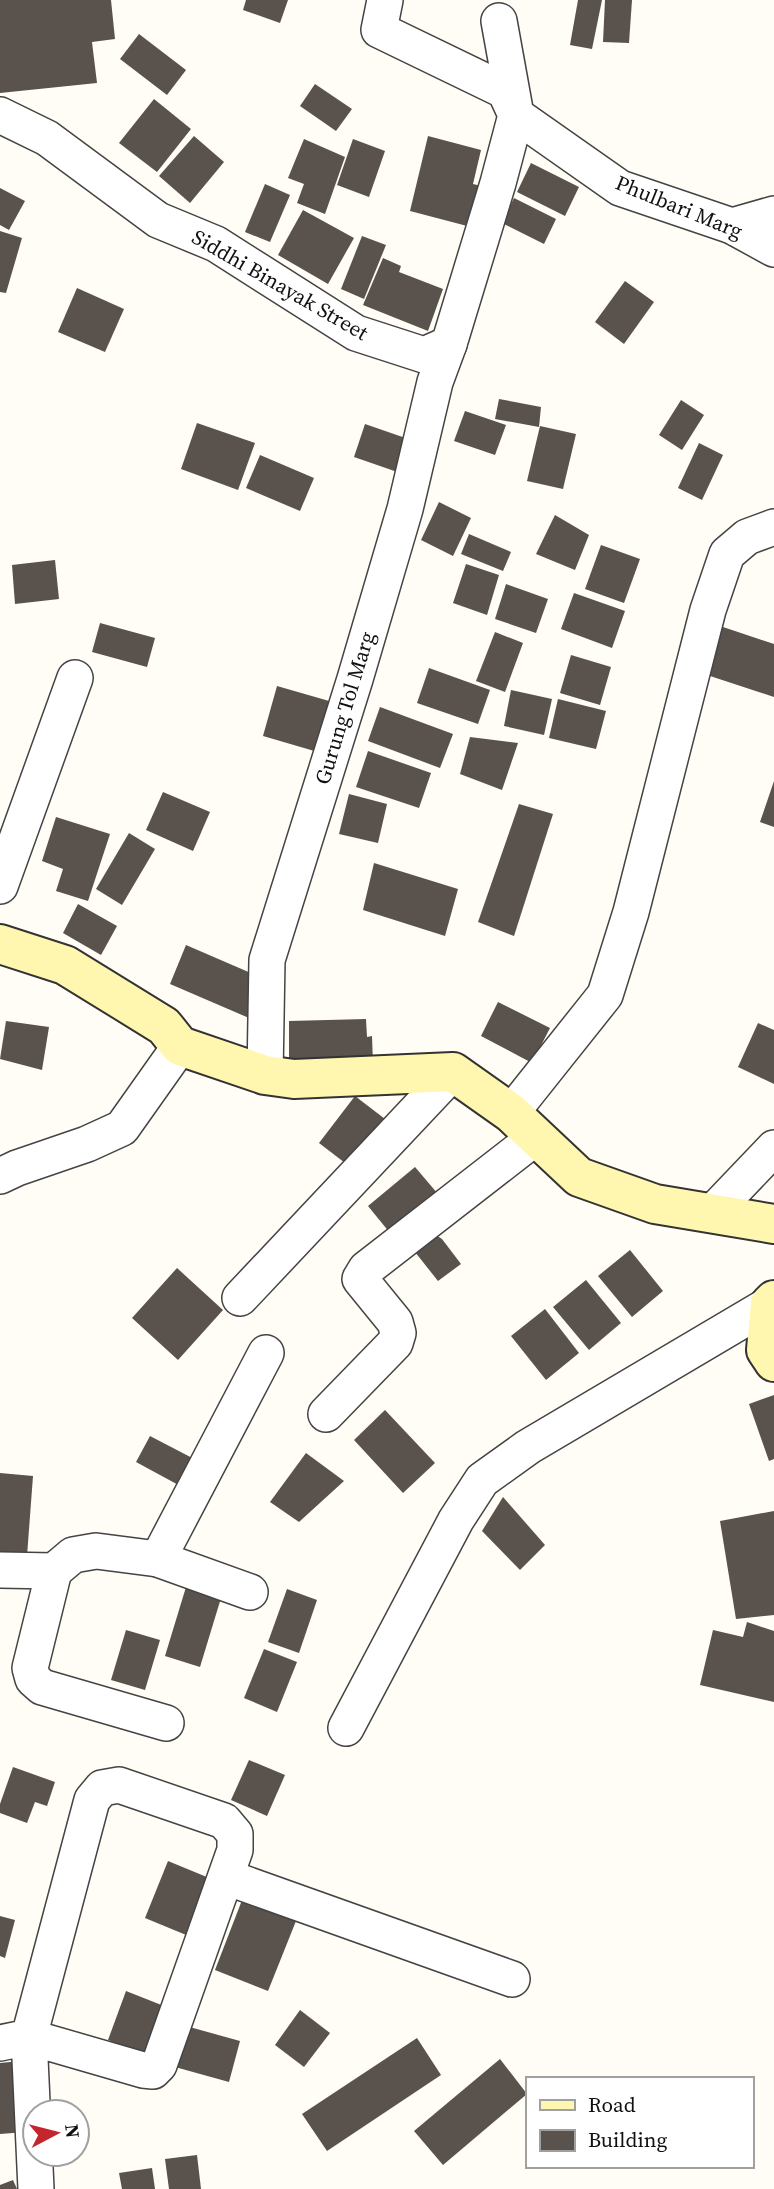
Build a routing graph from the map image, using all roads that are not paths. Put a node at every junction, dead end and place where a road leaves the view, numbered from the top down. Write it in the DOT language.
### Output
graph roads {
  1 [pos="385,0"];
  2 [pos="499,21"];
  3 [pos="0,115"];
  4 [pos="516,115"];
  5 [pos="774,214"];
  6 [pos="732,226"];
  7 [pos="774,249"];
  8 [pos="449,344"];
  9 [pos="774,527"];
  10 [pos="75,678"];
  11 [pos="0,886"];
  12 [pos="0,944"];
  13 [pos="180,1046"];
  14 [pos="453,1072"];
  15 [pos="265,1075"];
  16 [pos="524,1125"];
  17 [pos="774,1148"];
  18 [pos="0,1176"];
  19 [pos="711,1214"];
  20 [pos="774,1224"];
  21 [pos="240,1298"];
  22 [pos="772,1302"];
  23 [pos="266,1353"];
  24 [pos="774,1362"];
  25 [pos="326,1414"];
  26 [pos="158,1559"];
  27 [pos="0,1570"];
  28 [pos="54,1571"];
  29 [pos="250,1591"];
  30 [pos="166,1723"];
  31 [pos="345,1728"];
  32 [pos="226,1877"];
  33 [pos="512,1979"];
  34 [pos="15,2040"];
  35 [pos="36,2189"];
  1 -- 4 [label="street"];
  2 -- 4 [label="street"];
  3 -- 8 [label="street, Siddhi Binayak Street"];
  4 -- 6 [label="street, Phulbari Marg"];
  4 -- 8 [label="street"];
  5 -- 6 [label="street"];
  6 -- 7 [label="street, Phulbari Marg"];
  8 -- 15 [label="street, Gurung Tol Marg"];
  9 -- 16 [label="street"];
  10 -- 11 [label="street"];
  12 -- 13 [label="main road"];
  13 -- 15 [label="main road"];
  13 -- 18 [label="street"];
  14 -- 15 [label="main road"];
  14 -- 16 [label="main road"];
  14 -- 21 [label="street"];
  16 -- 19 [label="main road"];
  16 -- 25 [label="street"];
  17 -- 19 [label="street"];
  19 -- 20 [label="main road"];
  22 -- 24 [label="main road"];
  22 -- 31 [label="street"];
  23 -- 26 [label="street"];
  26 -- 28 [label="street"];
  26 -- 29 [label="street"];
  27 -- 28 [label="street"];
  28 -- 30 [label="street"];
  32 -- 33 [label="street"];
  32 -- 34 [label="street"];
  32 -- 34 [label="street"];
  34 -- 35 [label="street"];
}
